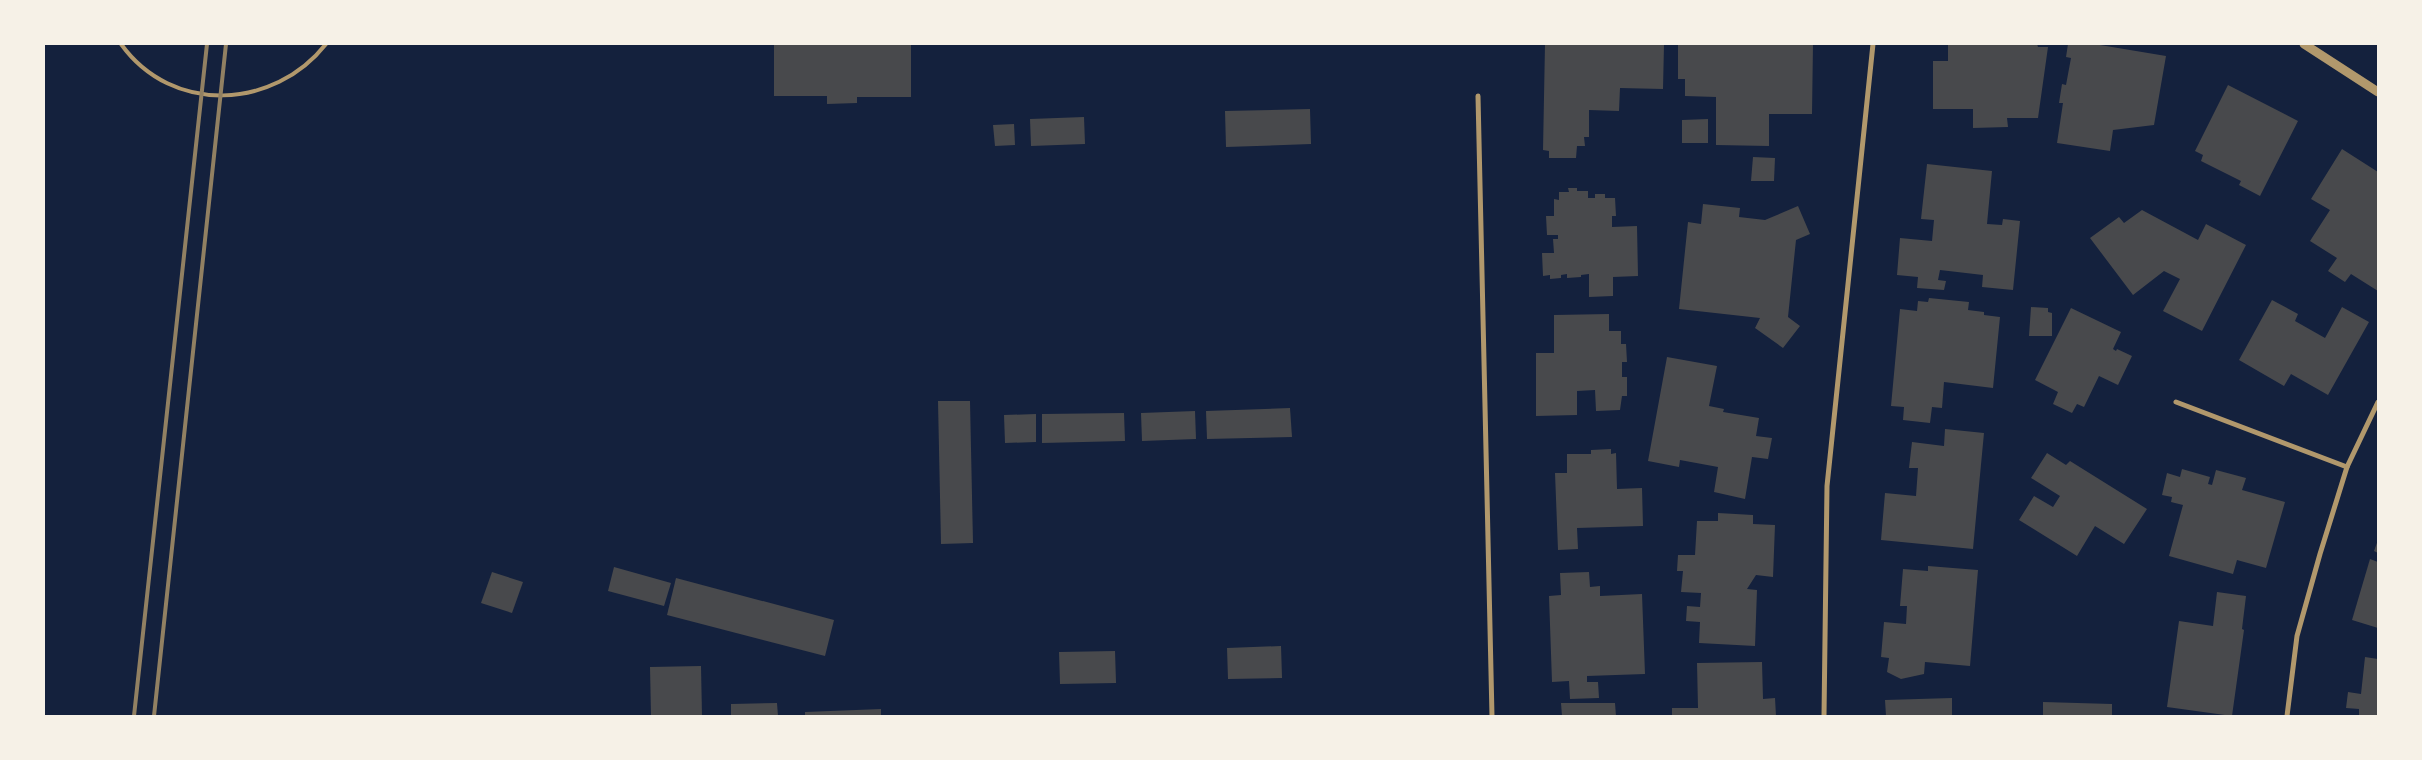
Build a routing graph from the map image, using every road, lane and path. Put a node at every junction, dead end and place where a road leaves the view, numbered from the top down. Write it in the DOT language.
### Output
graph roads {
  1 [pos="121,44"];
  2 [pos="326,44"];
  3 [pos="1873,44"];
  4 [pos="2304,44"];
  5 [pos="2378,92"];
  6 [pos="1478,96"];
  7 [pos="2176,402"];
  8 [pos="2378,402"];
  9 [pos="2347,466"];
  10 [pos="1492,716"];
  11 [pos="1824,716"];
  12 [pos="2287,716"];
  1 -- 2 [label="lane"];
  3 -- 11 [label="street"];
  4 -- 5 [label="street"];
  6 -- 10 [label="street"];
  7 -- 9 [label="street"];
  8 -- 9 [label="street"];
  9 -- 12 [label="street"];
}
